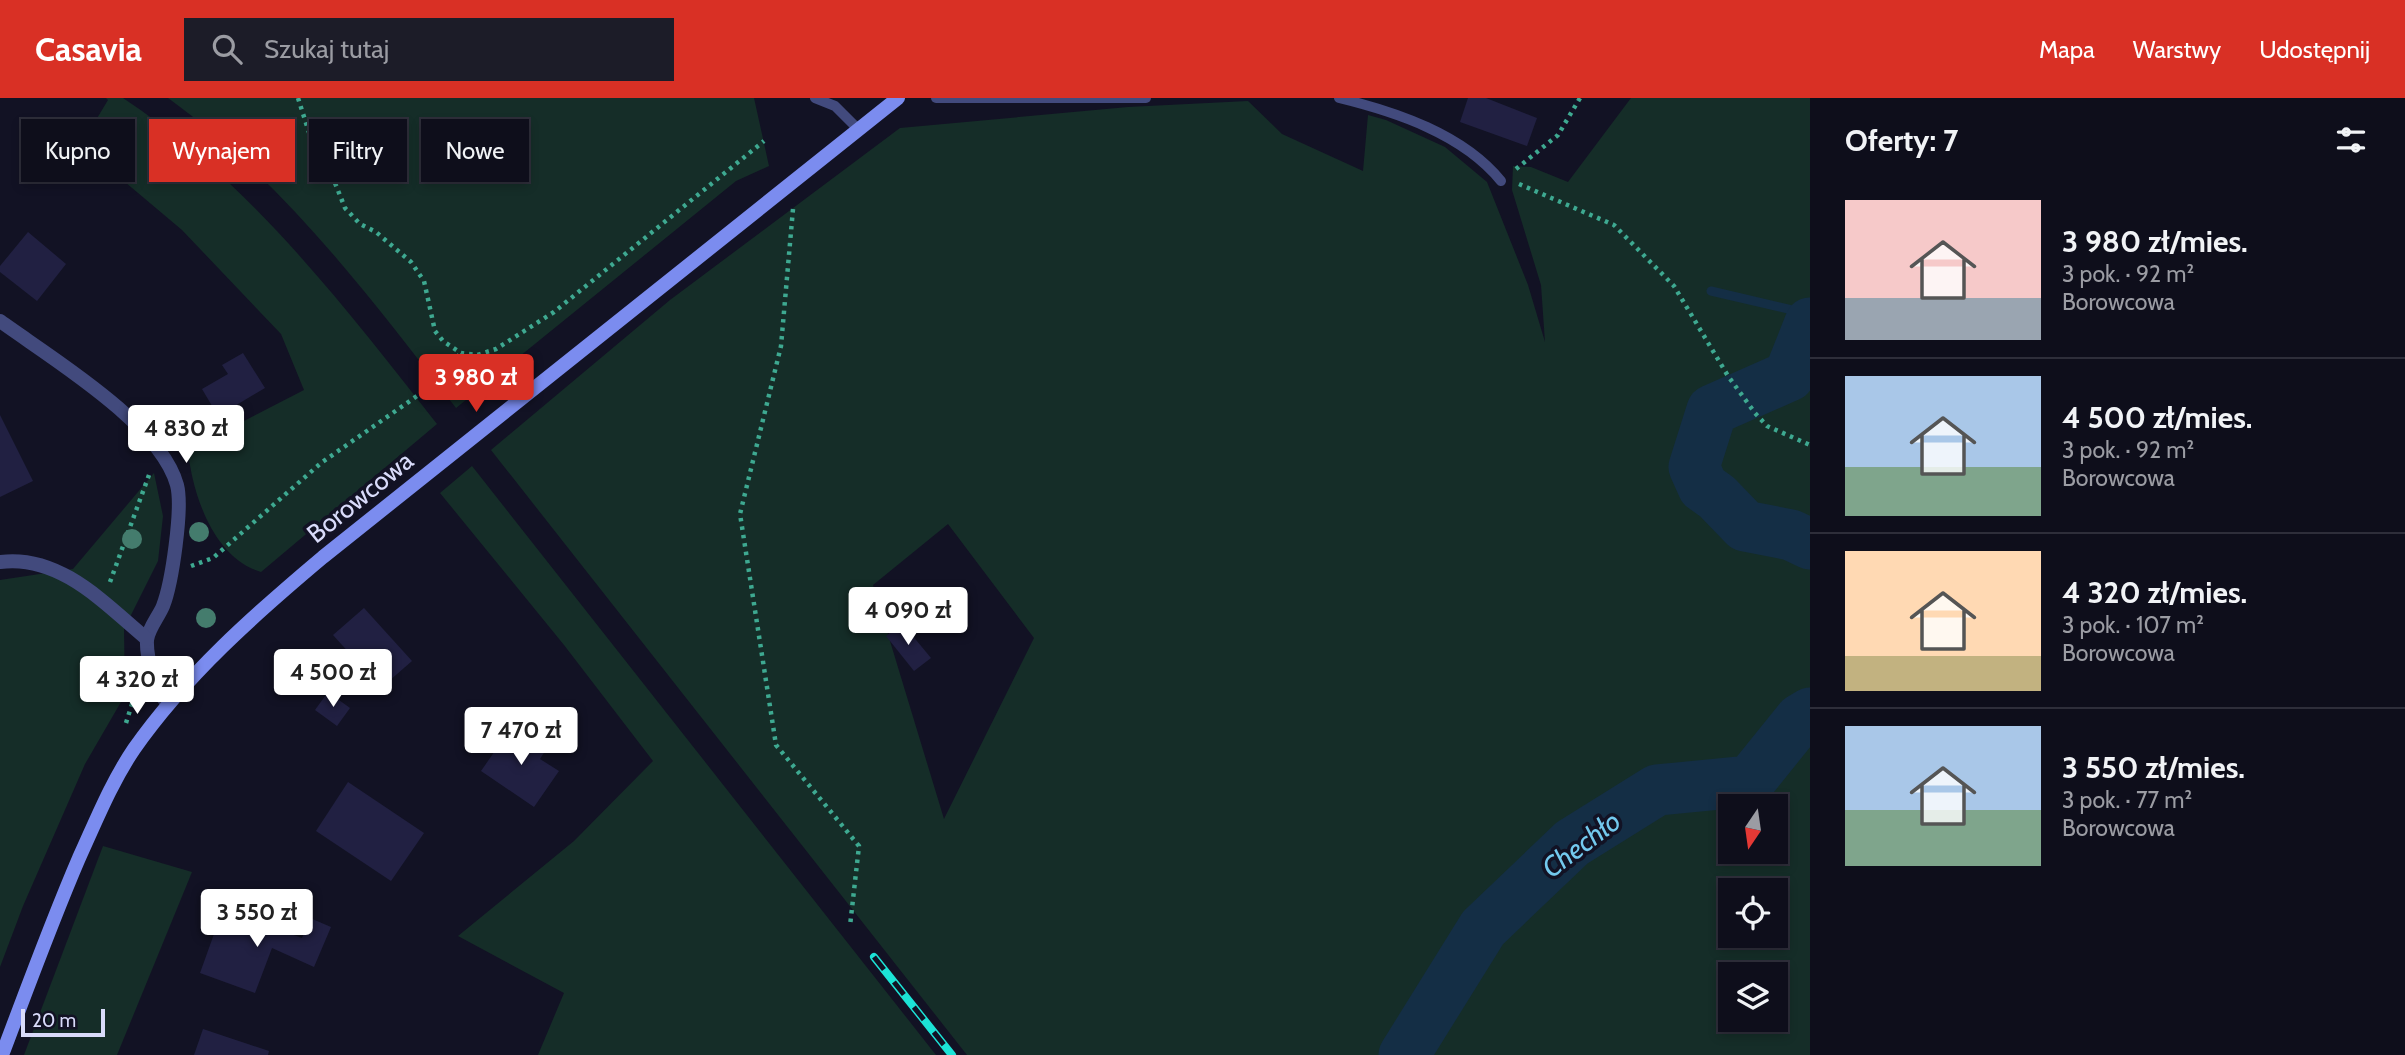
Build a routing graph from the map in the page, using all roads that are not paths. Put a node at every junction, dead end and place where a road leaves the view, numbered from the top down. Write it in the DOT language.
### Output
graph roads {
  1 [pos="815,98"];
  2 [pos="898,98"];
  3 [pos="936,98"];
  4 [pos="1146,98"];
  5 [pos="1339,98"];
  6 [pos="859,130"];
  7 [pos="1501,181"];
  8 [pos="0,321"];
  9 [pos="0,562"];
  10 [pos="147,639"];
  11 [pos="168,704"];
  12 [pos="2,1055"];
  1 -- 6 [label="lane"];
  2 -- 6 [label="street, Borowcowa"];
  3 -- 4 [label="lane"];
  5 -- 7 [label="lane"];
  6 -- 11 [label="street, Borowcowa"];
  8 -- 10 [label="street"];
  9 -- 10 [label="street"];
  10 -- 11 [label="street"];
  11 -- 12 [label="street, Borowcowa"];
}
